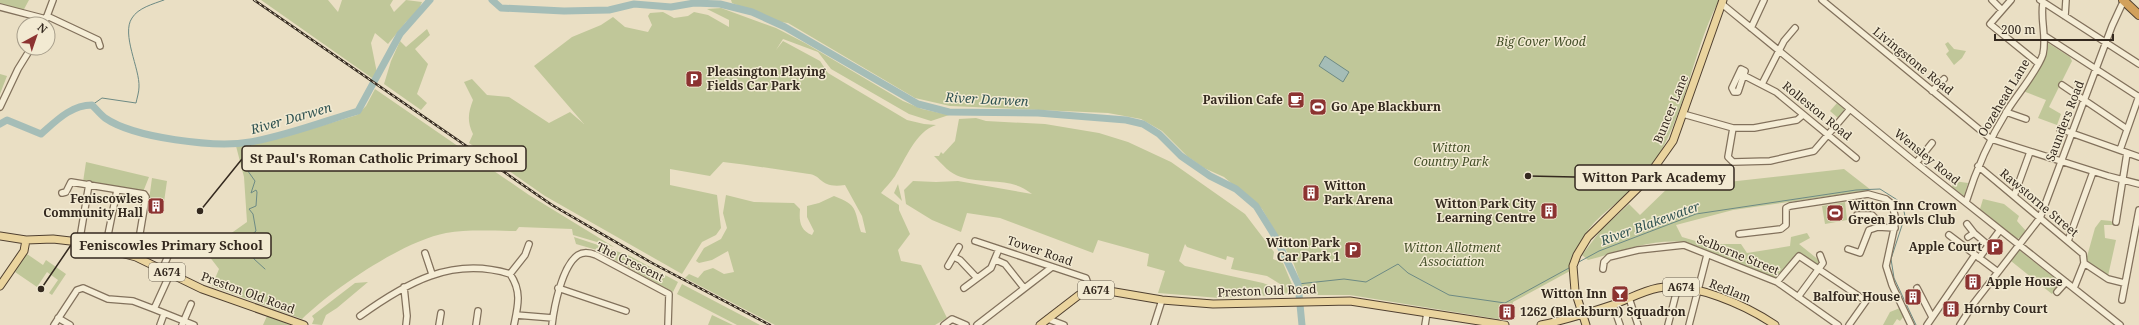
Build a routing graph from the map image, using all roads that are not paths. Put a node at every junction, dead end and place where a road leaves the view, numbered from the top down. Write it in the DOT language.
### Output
graph roads {
  1 [pos="54,0"];
  2 [pos="1764,0"];
  3 [pos="1822,0"];
  4 [pos="1992,0"];
  5 [pos="2011,0"];
  6 [pos="2066,0"];
  7 [pos="2124,0"];
  8 [pos="2041,1"];
  9 [pos="1723,2"];
  10 [pos="0,7"];
  11 [pos="2002,10"];
  12 [pos="2139,15"];
  13 [pos="31,16"];
  14 [pos="47,16"];
  15 [pos="2065,16"];
  16 [pos="56,24"];
  17 [pos="1751,28"];
  18 [pos="1795,28"];
  19 [pos="2045,36"];
  20 [pos="2106,43"];
  21 [pos="100,46"];
  22 [pos="1779,51"];
  23 [pos="27,56"];
  24 [pos="2038,63"];
  25 [pos="2139,64"];
  26 [pos="2096,70"];
  27 [pos="1745,76"];
  28 [pos="1944,79"];
  29 [pos="1760,83"];
  30 [pos="2062,85"];
  31 [pos="1932,91"];
  32 [pos="2139,96"];
  33 [pos="2085,101"];
  34 [pos="0,107"];
  35 [pos="1850,109"];
  36 [pos="2006,112"];
  37 [pos="1683,114"];
  38 [pos="1804,115"];
  39 [pos="2026,119"];
  40 [pos="1733,128"];
  41 [pos="2060,129"];
  42 [pos="2127,129"];
  43 [pos="2071,133"];
  44 [pos="1828,134"];
  45 [pos="1991,140"];
  46 [pos="1932,143"];
  47 [pos="2120,150"];
  48 [pos="2030,152"];
  49 [pos="2127,153"];
  50 [pos="2139,157"];
  51 [pos="1856,158"];
  52 [pos="2062,162"];
  53 [pos="1916,163"];
  54 [pos="1978,166"];
  55 [pos="2094,172"];
  56 [pos="2122,178"];
  57 [pos="89,184"];
  58 [pos="2139,184"];
  59 [pos="117,190"];
  60 [pos="62,193"];
  61 [pos="2014,196"];
  62 [pos="1966,202"];
  63 [pos="2139,210"];
  64 [pos="1856,215"];
  65 [pos="2040,218"];
  66 [pos="2116,222"];
  67 [pos="1967,224"];
  68 [pos="1878,227"];
  69 [pos="1895,228"];
  70 [pos="2000,230"];
  71 [pos="1974,233"];
  72 [pos="1739,234"];
  73 [pos="1949,235"];
  74 [pos="0,236"];
  75 [pos="1968,237"];
  76 [pos="80,238"];
  77 [pos="26,240"];
  78 [pos="975,241"];
  79 [pos="2068,241"];
  80 [pos="529,244"];
  81 [pos="1988,245"];
  82 [pos="2019,245"];
  83 [pos="959,247"];
  84 [pos="999,249"];
  85 [pos="1848,249"];
  86 [pos="105,250"];
  87 [pos="172,250"];
  88 [pos="425,253"];
  89 [pos="1707,255"];
  90 [pos="1820,255"];
  91 [pos="1977,256"];
  92 [pos="136,257"];
  93 [pos="954,257"];
  94 [pos="996,260"];
  95 [pos="2084,260"];
  96 [pos="948,266"];
  97 [pos="1052,267"];
  98 [pos="1603,269"];
  99 [pos="1819,269"];
  100 [pos="162,270"];
  101 [pos="1998,272"];
  102 [pos="170,274"];
  103 [pos="432,274"];
  104 [pos="510,274"];
  105 [pos="977,278"];
  106 [pos="1777,282"];
  107 [pos="2066,282"];
  108 [pos="2124,283"];
  109 [pos="0,286"];
  110 [pos="1678,286"];
  111 [pos="404,287"];
  112 [pos="558,288"];
  113 [pos="964,288"];
  114 [pos="1024,288"];
  115 [pos="1917,288"];
  116 [pos="2074,288"];
  117 [pos="1698,289"];
  118 [pos="1090,290"];
  119 [pos="2057,292"];
  120 [pos="1798,297"];
  121 [pos="1629,298"];
  122 [pos="1162,300"];
  123 [pos="2122,300"];
  124 [pos="191,304"];
  125 [pos="1613,305"];
  126 [pos="154,309"];
  127 [pos="478,311"];
  128 [pos="626,311"];
  129 [pos="441,313"];
  130 [pos="1427,313"];
  131 [pos="164,314"];
  132 [pos="516,315"];
  133 [pos="1583,315"];
  134 [pos="360,316"];
  135 [pos="1932,317"];
  136 [pos="58,318"];
  137 [pos="553,318"];
  138 [pos="1048,320"];
  139 [pos="183,323"];
  140 [pos="1495,324"];
  141 [pos="54,325"];
  142 [pos="70,325"];
  143 [pos="160,325"];
  144 [pos="194,325"];
  145 [pos="304,325"];
  146 [pos="406,325"];
  147 [pos="439,325"];
  148 [pos="476,325"];
  149 [pos="514,325"];
  150 [pos="552,325"];
  151 [pos="668,325"];
  152 [pos="944,325"];
  153 [pos="966,325"];
  154 [pos="977,325"];
  155 [pos="1040,325"];
  156 [pos="1064,325"];
  157 [pos="1154,325"];
  158 [pos="1425,325"];
  159 [pos="1505,325"];
  160 [pos="1541,325"];
  161 [pos="1586,325"];
  162 [pos="1620,325"];
  163 [pos="1638,325"];
  164 [pos="1668,325"];
  165 [pos="1689,325"];
  166 [pos="1775,325"];
  167 [pos="1838,325"];
  168 [pos="1849,325"];
  169 [pos="1911,325"];
  170 [pos="1927,325"];
  171 [pos="1960,325"];
  172 [pos="2120,325"];
  1 -- 14 [label="street"];
  2 -- 17 [label="street"];
  3 -- 31 [label="street, Livingstone Road"];
  4 -- 11 [label="street"];
  5 -- 11 [label="street"];
  6 -- 15 [label="street"];
  7 -- 12 [label="highway"];
  7 -- 20 [label="street, Saunders Road"];
  8 -- 15 [label="street"];
  8 -- 19 [label="street, Oozehead Lane"];
  9 -- 17 [label="street, Wensley Road"];
  9 -- 37 [label="main road, Buncer Lane"];
  10 -- 13 [label="street"];
  11 -- 24 [label="street"];
  15 -- 20 [label="street"];
  16 -- 21 [label="street"];
  17 -- 22 [label="street, Wensley Road"];
  18 -- 22 [label="street, Rolleston Road"];
  19 -- 24 [label="street, Oozehead Lane"];
  19 -- 26 [label="street"];
  20 -- 25 [label="street"];
  20 -- 26 [label="street, Saunders Road"];
  22 -- 29 [label="street, Rolleston Road"];
  22 -- 35 [label="street, Wensley Road"];
  23 -- 34 [label="street"];
  24 -- 36 [label="street, Oozehead Lane"];
  26 -- 32 [label="street"];
  26 -- 33 [label="street, Saunders Road"];
  27 -- 29 [label="street"];
  28 -- 31 [label="street"];
  29 -- 38 [label="street, Rolleston Road"];
  30 -- 33 [label="street"];
  31 -- 45 [label="street, Livingstone Road"];
  32 -- 42 [label="street"];
  33 -- 42 [label="street"];
  33 -- 43 [label="street, Saunders Road"];
  35 -- 44 [label="street"];
  35 -- 53 [label="street, Wensley Road"];
  36 -- 39 [label="street"];
  36 -- 45 [label="street, Oozehead Lane"];
  37 -- 40 [label="street"];
  37 -- 133 [label="main road, Buncer Lane"];
  38 -- 40 [label="street"];
  38 -- 44 [label="street, Rolleston Road"];
  40 -- 44 [label="street"];
  41 -- 43 [label="street"];
  42 -- 47 [label="street"];
  43 -- 47 [label="street"];
  43 -- 52 [label="street, Saunders Road"];
  44 -- 51 [label="street, Rolleston Road"];
  45 -- 48 [label="street"];
  45 -- 54 [label="street, Oozehead Lane"];
  46 -- 53 [label="street"];
  47 -- 49 [label="street"];
  48 -- 52 [label="street"];
  48 -- 61 [label="street"];
  49 -- 50 [label="street"];
  49 -- 56 [label="street"];
  52 -- 55 [label="street"];
  52 -- 65 [label="street, Saunders Road"];
  53 -- 62 [label="street, Wensley Road"];
  54 -- 61 [label="street, Rawstorne Street"];
  54 -- 62 [label="street, Oozehead Lane"];
  55 -- 56 [label="street"];
  55 -- 79 [label="street"];
  56 -- 58 [label="street"];
  56 -- 66 [label="street"];
  57 -- 59 [label="street"];
  57 -- 60 [label="street"];
  57 -- 76 [label="street"];
  59 -- 86 [label="street"];
  59 -- 92 [label="street"];
  61 -- 65 [label="street, Rawstorne Street"];
  62 -- 70 [label="street, Wensley Road"];
  63 -- 108 [label="street"];
  64 -- 68 [label="street"];
  65 -- 79 [label="street, Rawstorne Street"];
  65 -- 82 [label="street, Saunders Road"];
  67 -- 71 [label="street"];
  68 -- 69 [label="street"];
  68 -- 85 [label="street"];
  69 -- 72 [label="street"];
  69 -- 169 [label="street"];
  70 -- 81 [label="street"];
  70 -- 82 [label="street, Wensley Road"];
  71 -- 75 [label="street"];
  71 -- 81 [label="street"];
  73 -- 91 [label="street"];
  74 -- 77 [label="main road, Preston Old Road / A674"];
  77 -- 86 [label="main road, Preston Old Road / A674"];
  77 -- 109 [label="main road"];
  78 -- 84 [label="street, Tower Road"];
  79 -- 95 [label="street, Rawstorne Street"];
  80 -- 104 [label="street"];
  81 -- 91 [label="street"];
  82 -- 101 [label="street, Saunders Road"];
  82 -- 107 [label="street, Wensley Road"];
  83 -- 93 [label="street"];
  84 -- 94 [label="street"];
  84 -- 97 [label="street, Tower Road"];
  86 -- 92 [label="main road, Preston Old Road / A674"];
  87 -- 100 [label="street"];
  88 -- 103 [label="street"];
  89 -- 98 [label="street, Selborne Street"];
  89 -- 106 [label="street, Selborne Street"];
  89 -- 117 [label="street"];
  90 -- 99 [label="street"];
  91 -- 101 [label="street"];
  91 -- 135 [label="street"];
  92 -- 100 [label="main road, Preston Old Road / A674"];
  93 -- 96 [label="street"];
  93 -- 105 [label="street"];
  94 -- 105 [label="street"];
  94 -- 114 [label="street"];
  95 -- 108 [label="street, Rawstorne Street"];
  95 -- 116 [label="street"];
  97 -- 114 [label="street"];
  97 -- 118 [label="street, Tower Road"];
  99 -- 106 [label="street"];
  99 -- 120 [label="street"];
  99 -- 168 [label="street"];
  100 -- 102 [label="main road, Preston Old Road / A674"];
  101 -- 171 [label="street, Saunders Road"];
  102 -- 126 [label="street"];
  102 -- 145 [label="main road, Preston Old Road / A674"];
  103 -- 104 [label="street"];
  103 -- 111 [label="street"];
  104 -- 132 [label="street"];
  105 -- 113 [label="street"];
  106 -- 120 [label="street, Selborne Street"];
  107 -- 116 [label="street, Wensley Road"];
  107 -- 119 [label="street"];
  108 -- 123 [label="street"];
  110 -- 117 [label="main road, Redlam / A674"];
  110 -- 121 [label="main road, Redlam / A674"];
  110 -- 164 [label="street"];
  111 -- 134 [label="street"];
  111 -- 146 [label="street"];
  112 -- 128 [label="street"];
  112 -- 137 [label="street, The Crescent"];
  112 -- 151 [label="street, The Crescent"];
  114 -- 154 [label="street"];
  115 -- 135 [label="street"];
  116 -- 172 [label="street, Wensley Road"];
  117 -- 165 [label="street"];
  117 -- 166 [label="main road, Redlam / A674"];
  118 -- 122 [label="main road, Preston Old Road / A674"];
  118 -- 138 [label="main road, A674"];
  120 -- 167 [label="street, Selborne Street"];
  121 -- 125 [label="main road, Redlam / A674"];
  121 -- 163 [label="street"];
  122 -- 130 [label="main road, Preston Old Road / A674"];
  122 -- 157 [label="street"];
  124 -- 139 [label="street"];
  125 -- 133 [label="main road, Redlam / A674"];
  125 -- 162 [label="street"];
  126 -- 131 [label="street"];
  126 -- 136 [label="street"];
  127 -- 148 [label="street"];
  129 -- 147 [label="street"];
  130 -- 140 [label="main road, Preston Old Road / A674"];
  130 -- 158 [label="street"];
  131 -- 139 [label="street"];
  131 -- 143 [label="street"];
  132 -- 137 [label="street"];
  132 -- 149 [label="street"];
  133 -- 160 [label="main road, A674"];
  133 -- 161 [label="main road, Buncer Lane"];
  135 -- 170 [label="street"];
  136 -- 141 [label="street"];
  136 -- 142 [label="street"];
  137 -- 150 [label="street, The Crescent"];
  138 -- 155 [label="main road, A674"];
  138 -- 156 [label="street"];
  139 -- 144 [label="street"];
  140 -- 159 [label="main road, Preston Old Road / A674"];
  152 -- 153 [label="street"];
}
